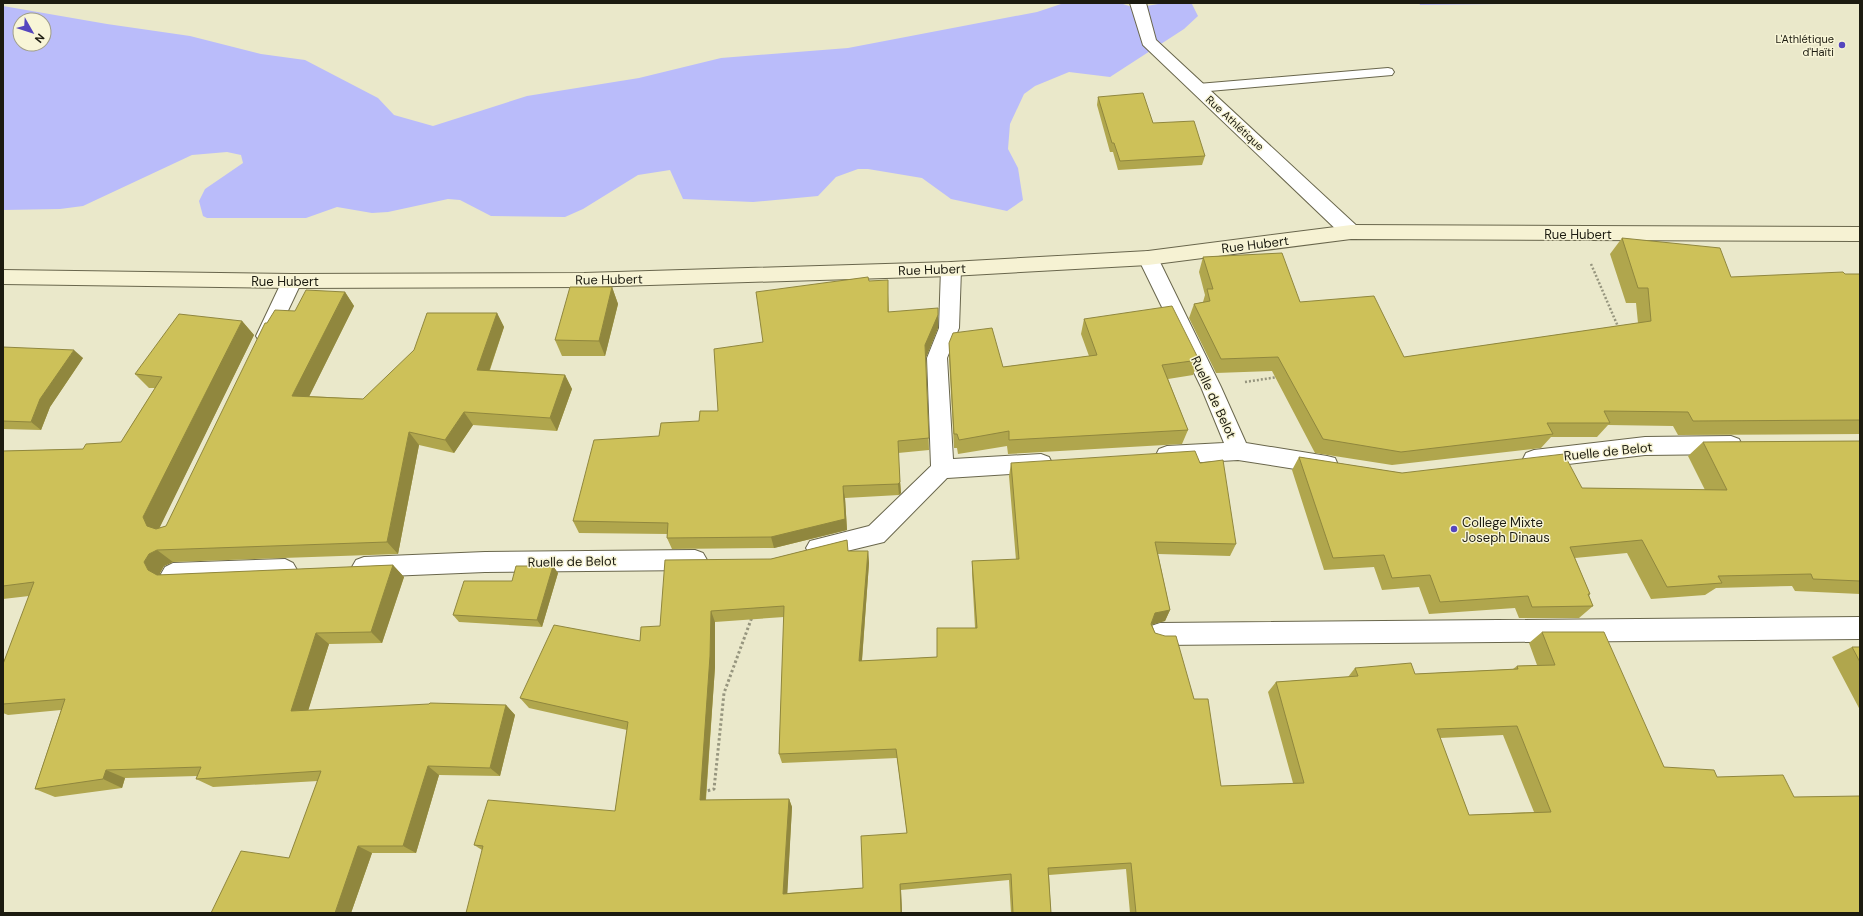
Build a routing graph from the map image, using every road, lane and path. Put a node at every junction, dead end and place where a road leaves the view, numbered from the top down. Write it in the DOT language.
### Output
graph roads {
  1 [pos="1138,3"];
  2 [pos="1388,72"];
  3 [pos="1198,88"];
  4 [pos="1351,232"];
  5 [pos="1578,234"];
  6 [pos="1860,234"];
  7 [pos="1148,258"];
  8 [pos="951,269"];
  9 [pos="3,277"];
  10 [pos="292,282"];
  11 [pos="1621,333"];
  12 [pos="258,352"];
  13 [pos="1283,376"];
  14 [pos="1212,387"];
  15 [pos="1748,445"];
  16 [pos="1238,451"];
  17 [pos="1145,457"];
  18 [pos="1518,461"];
  19 [pos="1059,462"];
  20 [pos="1346,468"];
  21 [pos="942,469"];
  22 [pos="796,554"];
  23 [pos="720,559"];
  24 [pos="344,568"];
  25 [pos="306,569"];
  26 [pos="173,574"];
  27 [pos="755,611"];
  28 [pos="1860,628"];
  29 [pos="1160,634"];
  30 [pos="699,793"];
  1 -- 3 [label="street, Rue Athlétique"];
  2 -- 3 [label="lane"];
  3 -- 4 [label="street, Rue Athlétique"];
  4 -- 5 [label="street, Rue Hubert"];
  4 -- 7 [label="street, Rue Hubert"];
  5 -- 6 [label="street, Rue Hubert"];
  5 -- 11 [label="path"];
  7 -- 8 [label="street, Rue Hubert"];
  7 -- 14 [label="street, Ruelle de Belot"];
  8 -- 10 [label="street, Rue Hubert"];
  8 -- 21 [label="street"];
  9 -- 10 [label="street, Rue Hubert"];
  10 -- 12 [label="street"];
  13 -- 14 [label="path"];
  14 -- 16 [label="street, Ruelle de Belot"];
  15 -- 18 [label="street, Ruelle de Belot"];
  16 -- 17 [label="street, Ruelle de Belot"];
  16 -- 20 [label="street, Ruelle de Belot"];
  19 -- 21 [label="street"];
  21 -- 22 [label="street"];
  23 -- 24 [label="street, Ruelle de Belot"];
  25 -- 26 [label="street"];
  27 -- 30 [label="path"];
  28 -- 29 [label="street"];
}
